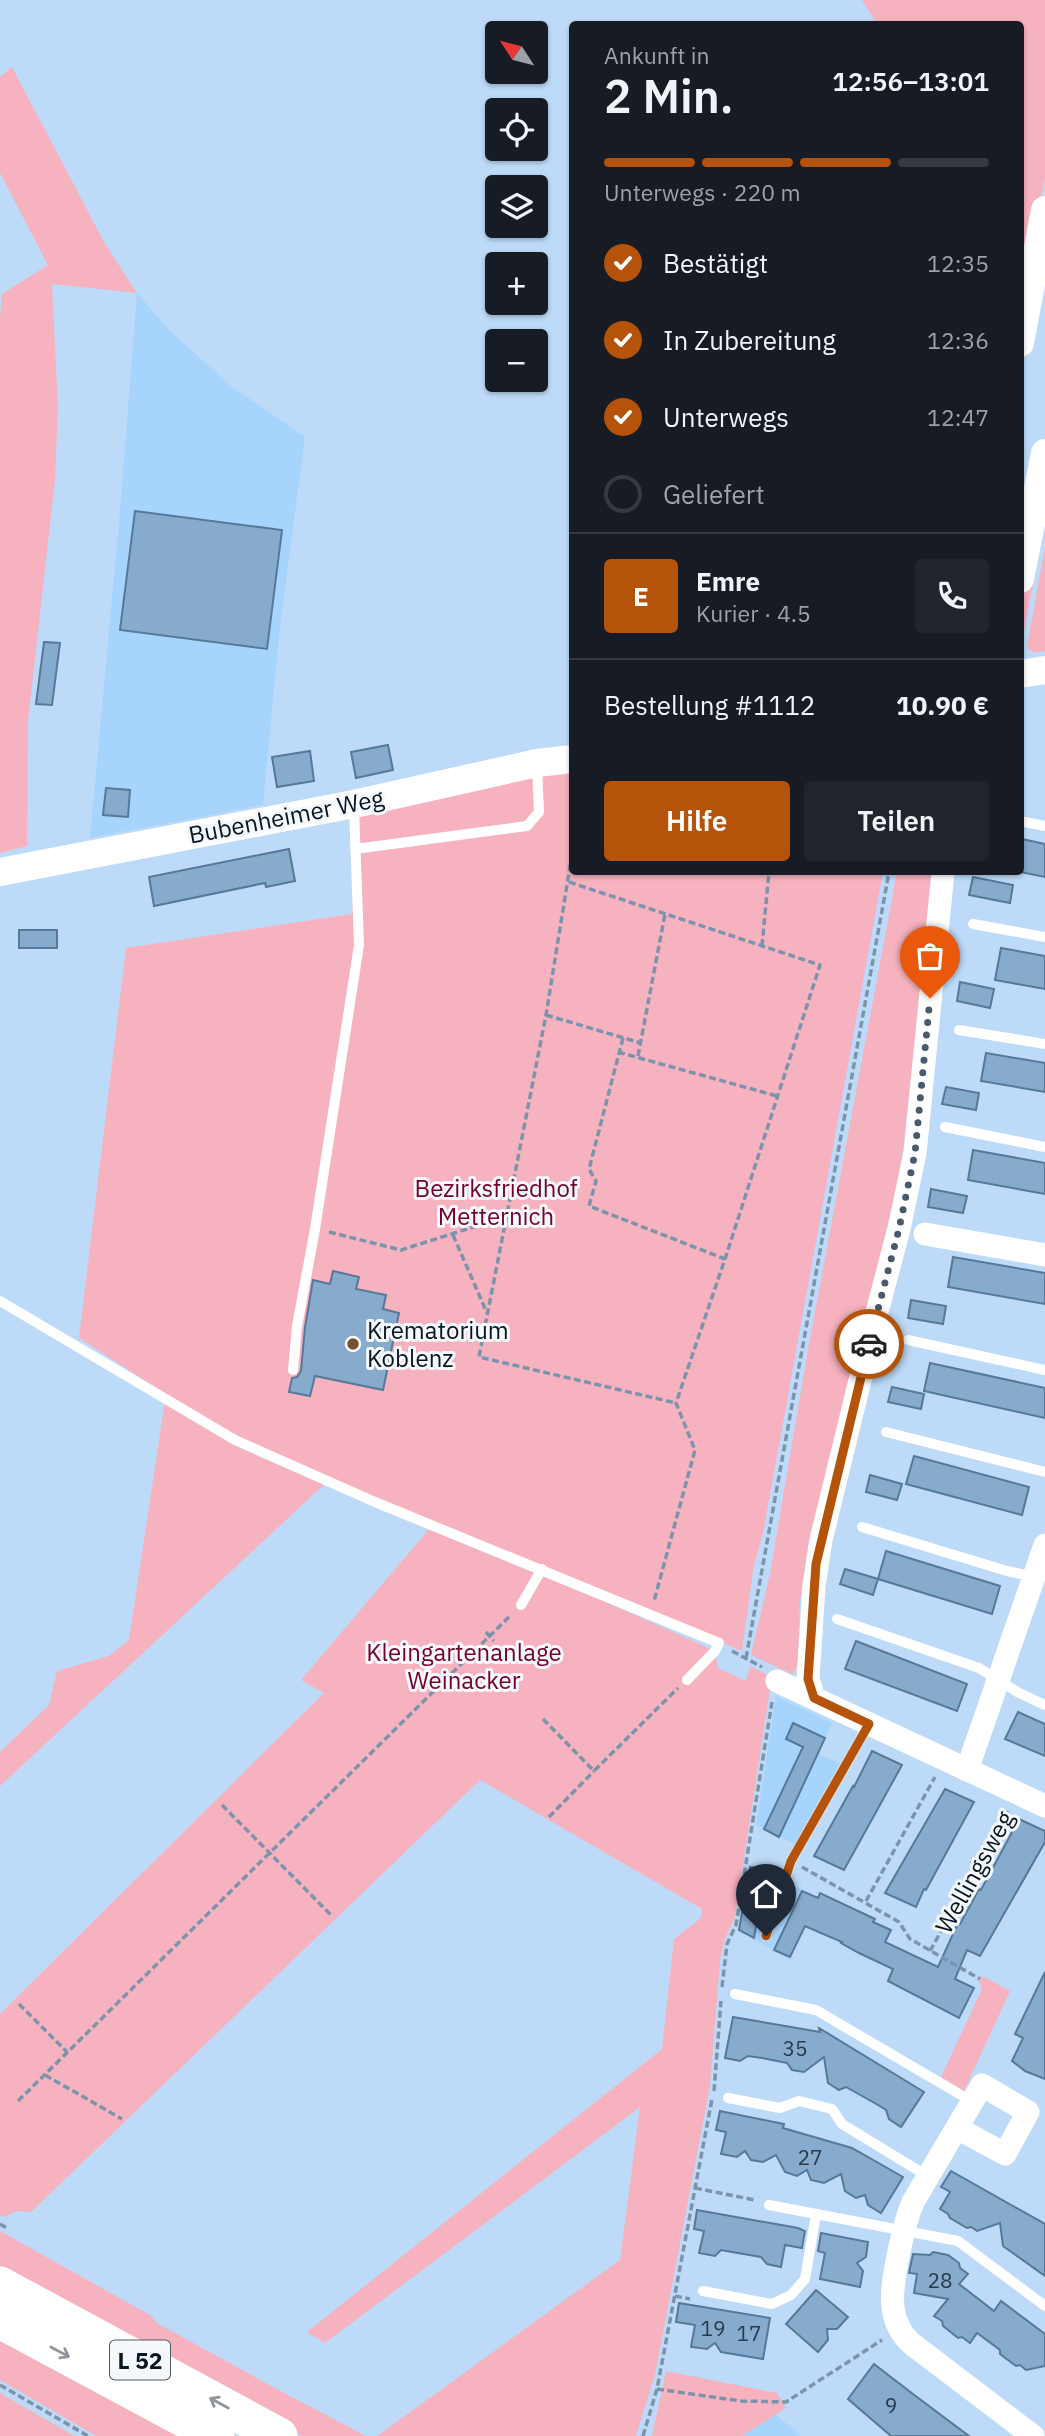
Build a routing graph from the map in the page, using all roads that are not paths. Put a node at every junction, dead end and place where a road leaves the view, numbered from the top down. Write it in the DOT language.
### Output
graph roads {
  1 [pos="1045,210"];
  2 [pos="1024,321"];
  3 [pos="1045,453"];
  4 [pos="1024,555"];
  5 [pos="1045,670"];
  6 [pos="1024,673"];
  7 [pos="569,759"];
  8 [pos="537,763"];
  9 [pos="354,804"];
  10 [pos="1024,822"];
  11 [pos="1045,826"];
  12 [pos="355,849"];
  13 [pos="0,872"];
  14 [pos="943,875"];
  15 [pos="972,924"];
  16 [pos="1045,937"];
  17 [pos="958,1030"];
  18 [pos="1045,1044"];
  19 [pos="945,1127"];
  20 [pos="1045,1147"];
  21 [pos="925,1234"];
  22 [pos="1045,1255"];
  23 [pos="0,1301"];
  24 [pos="908,1340"];
  25 [pos="293,1370"];
  26 [pos="1045,1370"];
  27 [pos="886,1432"];
  28 [pos="1045,1472"];
  29 [pos="862,1527"];
  30 [pos="1045,1545"];
  31 [pos="542,1569"];
  32 [pos="1039,1578"];
  33 [pos="521,1605"];
  34 [pos="836,1619"];
  35 [pos="687,1680"];
  36 [pos="777,1681"];
  37 [pos="999,1681"];
  38 [pos="814,1698"];
  39 [pos="1045,1705"];
  40 [pos="869,1724"];
  41 [pos="967,1770"];
  42 [pos="1045,1806"];
  43 [pos="766,1936"];
  44 [pos="735,1994"];
  45 [pos="728,2098"];
  46 [pos="973,2102"];
  47 [pos="957,2128"];
  48 [pos="929,2176"];
  49 [pos="769,2205"];
  50 [pos="816,2214"];
  51 [pos="903,2231"];
  52 [pos="0,2285"];
  53 [pos="703,2291"];
  54 [pos="1045,2306"];
  55 [pos="0,2320"];
  56 [pos="216,2436"];
  57 [pos="279,2436"];
  58 [pos="1032,2436"];
  1 -- 2 [label="street"];
  3 -- 4 [label="street"];
  5 -- 6 [label="street"];
  7 -- 8 [label="street, Bubenheimer Weg"];
  8 -- 9 [label="street, Bubenheimer Weg"];
  8 -- 12 [label="lane"];
  9 -- 12 [label="lane"];
  9 -- 13 [label="street, Bubenheimer Weg"];
  10 -- 11 [label="lane"];
  12 -- 25 [label="lane"];
  14 -- 38 [label="street"];
  15 -- 16 [label="lane"];
  17 -- 18 [label="lane"];
  19 -- 20 [label="lane"];
  21 -- 22 [label="street"];
  23 -- 31 [label="lane"];
  24 -- 26 [label="lane"];
  27 -- 28 [label="lane"];
  29 -- 32 [label="lane"];
  30 -- 32 [label="street"];
  31 -- 33 [label="lane"];
  31 -- 35 [label="lane"];
  32 -- 37 [label="street"];
  34 -- 37 [label="lane"];
  36 -- 38 [label="street, Wellingsweg"];
  37 -- 39 [label="lane"];
  37 -- 41 [label="street"];
  38 -- 40 [label="street, Wellingsweg"];
  40 -- 41 [label="street, Wellingsweg"];
  40 -- 43 [label="lane"];
  41 -- 42 [label="street, Wellingsweg"];
  44 -- 46 [label="lane"];
  45 -- 48 [label="lane"];
  46 -- 47 [label="street"];
  46 -- 47 [label="street"];
  47 -- 48 [label="street"];
  48 -- 51 [label="street"];
  49 -- 50 [label="lane"];
  50 -- 51 [label="lane"];
  50 -- 53 [label="lane"];
  51 -- 54 [label="lane"];
  51 -- 58 [label="street"];
  57 -- 52 [label="main road, L 52, one-way"];
  55 -- 56 [label="main road, L 52, one-way"];
}
